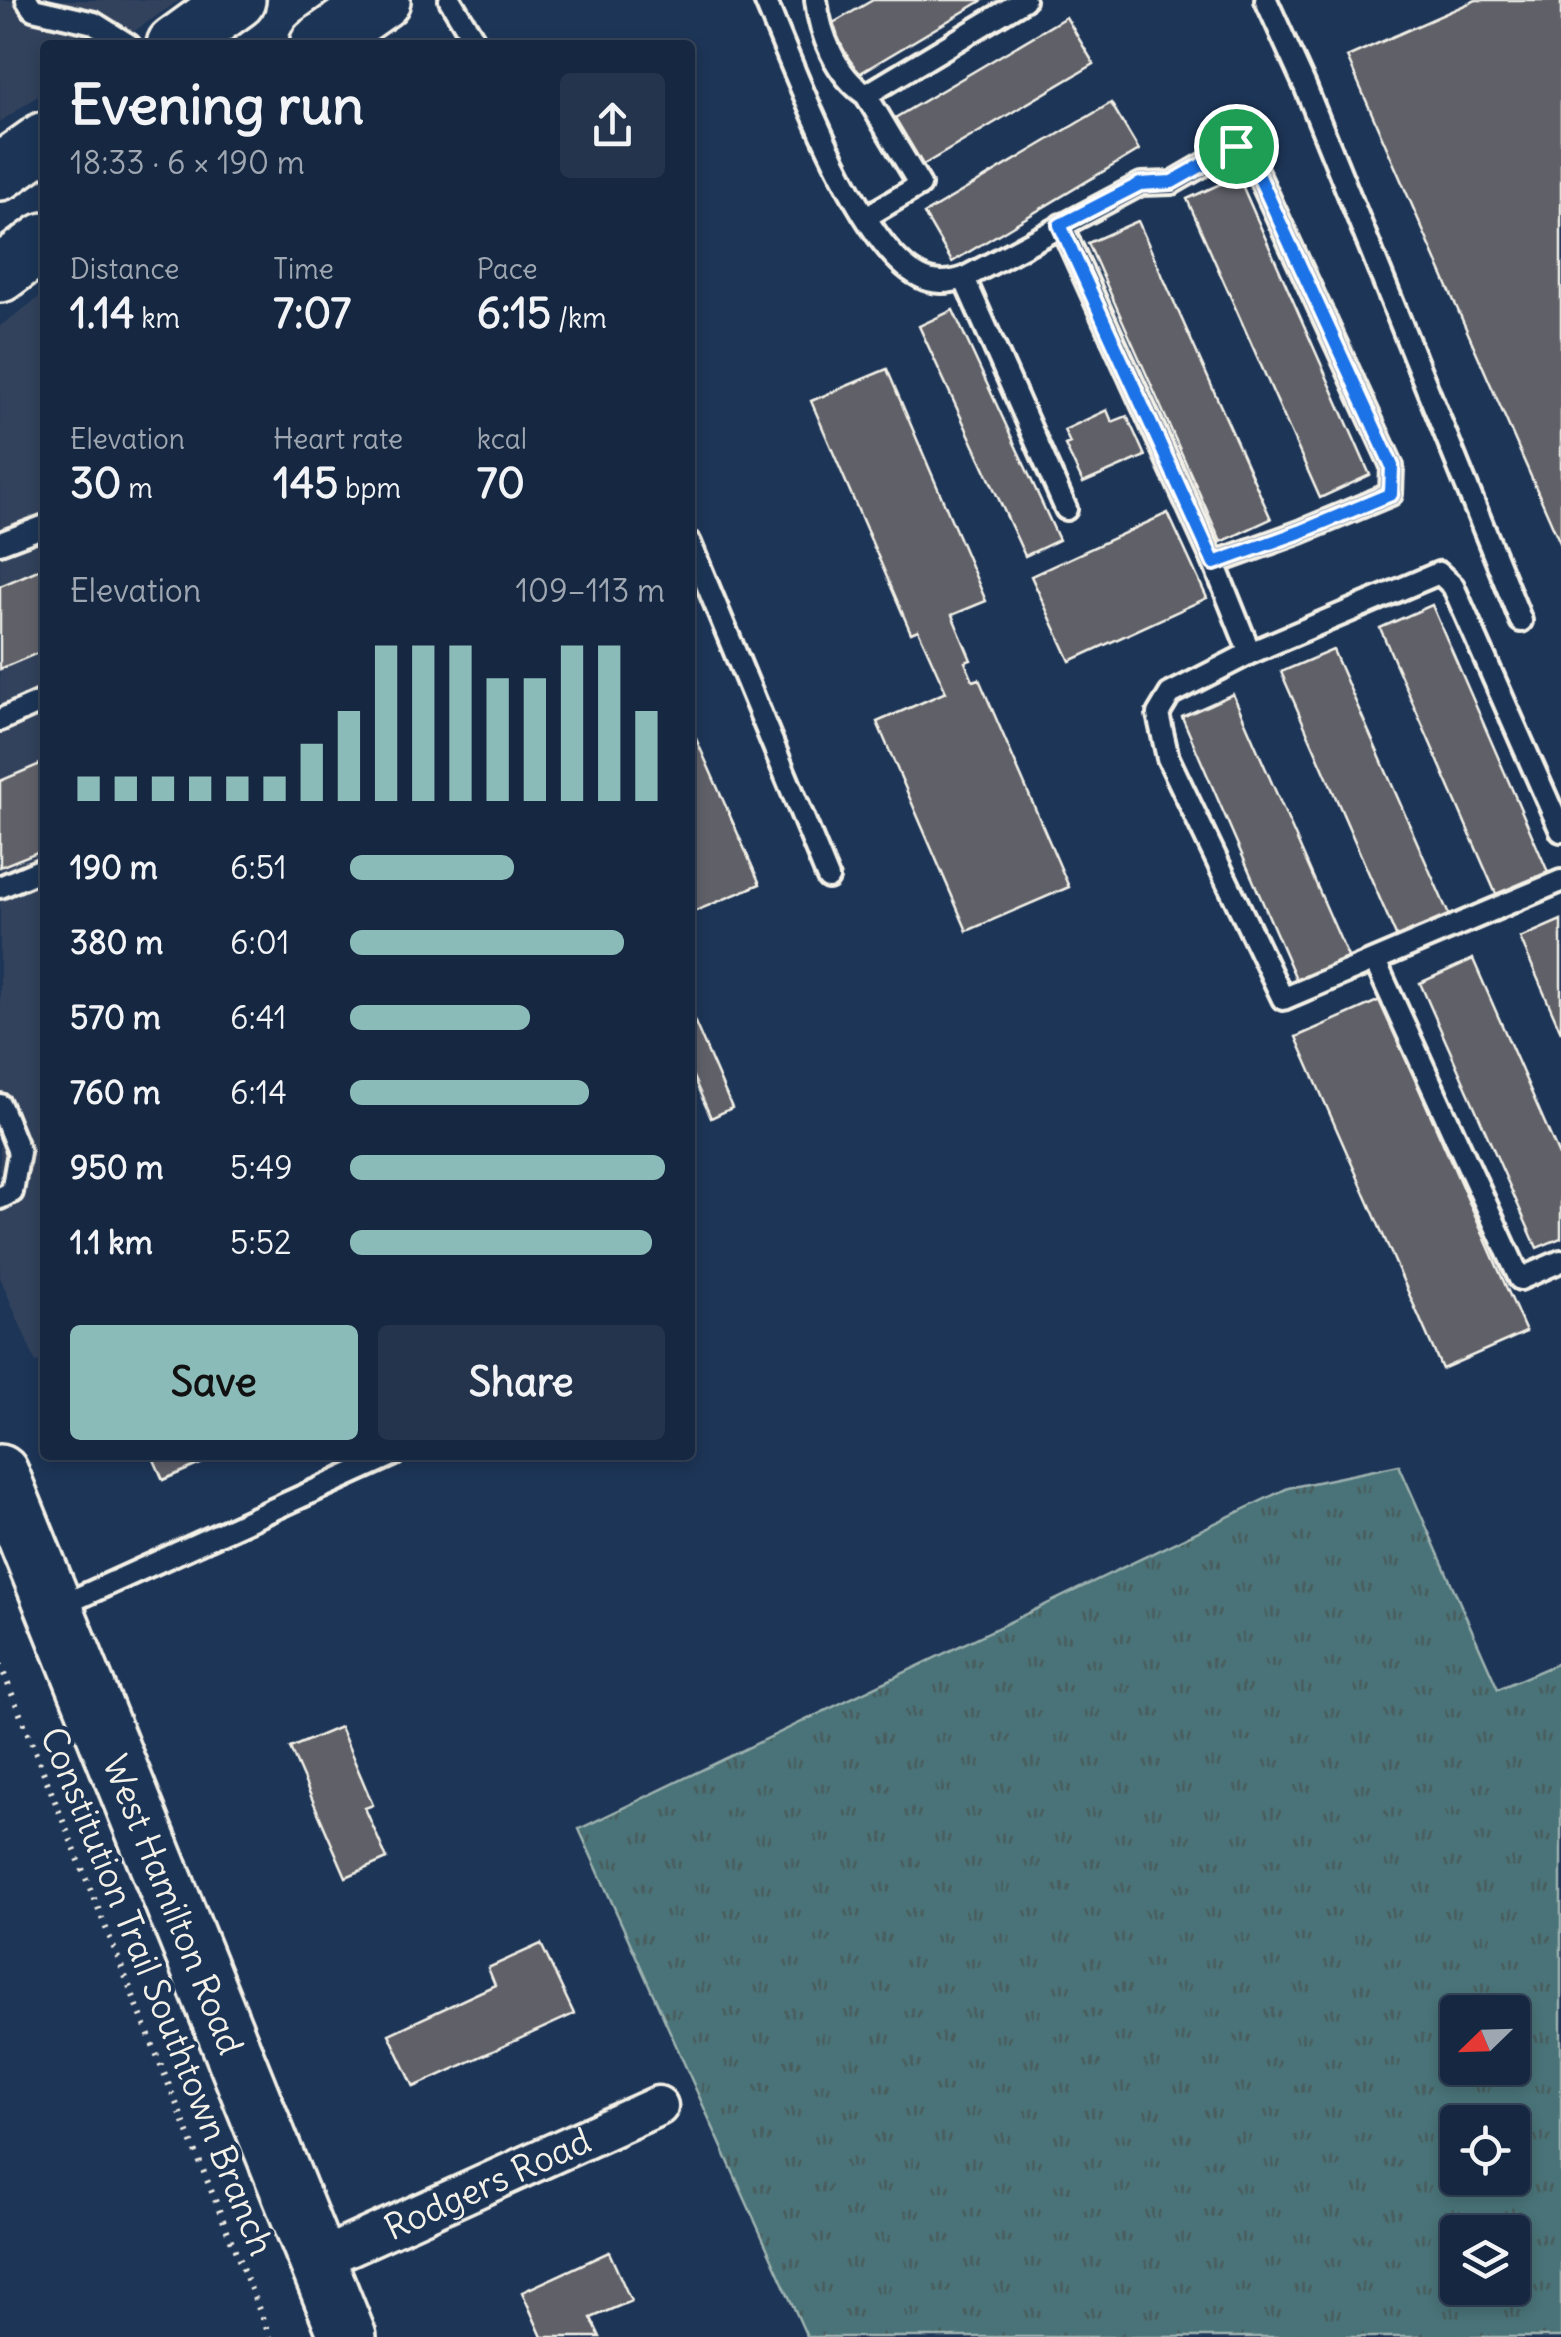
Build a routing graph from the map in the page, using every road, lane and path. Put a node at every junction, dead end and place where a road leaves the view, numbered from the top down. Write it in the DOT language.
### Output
graph roads {
  1 [pos="236,0"];
  2 [pos="382,0"];
  3 [pos="450,0"];
  4 [pos="765,0"];
  5 [pos="816,0"];
  6 [pos="1024,0"];
  7 [pos="1266,0"];
  8 [pos="35,3"];
  9 [pos="121,40"];
  10 [pos="182,40"];
  11 [pos="325,40"];
  12 [pos="474,40"];
  13 [pos="866,95"];
  14 [pos="40,144"];
  15 [pos="0,172"];
  16 [pos="866,217"];
  17 [pos="1060,225"];
  18 [pos="40,245"];
  19 [pos="0,274"];
  20 [pos="964,278"];
  21 [pos="1066,509"];
  22 [pos="40,528"];
  23 [pos="0,543"];
  24 [pos="695,555"];
  25 [pos="1214,563"];
  26 [pos="1521,621"];
  27 [pos="1250,652"];
  28 [pos="40,702"];
  29 [pos="0,720"];
  30 [pos="1561,831"];
  31 [pos="40,870"];
  32 [pos="828,878"];
  33 [pos="1561,881"];
  34 [pos="0,888"];
  35 [pos="1375,961"];
  36 [pos="0,1105"];
  37 [pos="0,1198"];
  38 [pos="1561,1261"];
  39 [pos="382,1460"];
  40 [pos="0,1473"];
  41 [pos="54,1609"];
  42 [pos="0,1664"];
  43 [pos="658,2106"];
  44 [pos="316,2261"];
  45 [pos="270,2337"];
  46 [pos="348,2337"];
  1 -- 10 [label="main road"];
  2 -- 11 [label="main road"];
  3 -- 12 [label="lane"];
  4 -- 16 [label="lane"];
  5 -- 13 [label="lane"];
  6 -- 13 [label="lane"];
  7 -- 26 [label="lane"];
  8 -- 9 [label="lane"];
  13 -- 16 [label="lane"];
  14 -- 15 [label="main road"];
  16 -- 20 [label="lane"];
  17 -- 20 [label="lane"];
  17 -- 25 [label="lane"];
  17 -- 25 [label="lane"];
  18 -- 19 [label="main road"];
  20 -- 21 [label="lane"];
  22 -- 23 [label="lane"];
  24 -- 32 [label="lane"];
  25 -- 27 [label="lane"];
  27 -- 30 [label="lane"];
  27 -- 35 [label="lane"];
  28 -- 29 [label="lane"];
  31 -- 34 [label="lane"];
  33 -- 35 [label="lane"];
  35 -- 38 [label="lane"];
  36 -- 37 [label="lane"];
  39 -- 41 [label="lane"];
  40 -- 41 [label="main road, West Hamilton Road"];
  41 -- 44 [label="main road, West Hamilton Road"];
  42 -- 45 [label="path, Constitution Trail Southtown Branch"];
  43 -- 44 [label="street, Rodgers Road"];
  44 -- 46 [label="main road, West Hamilton Road"];
}
